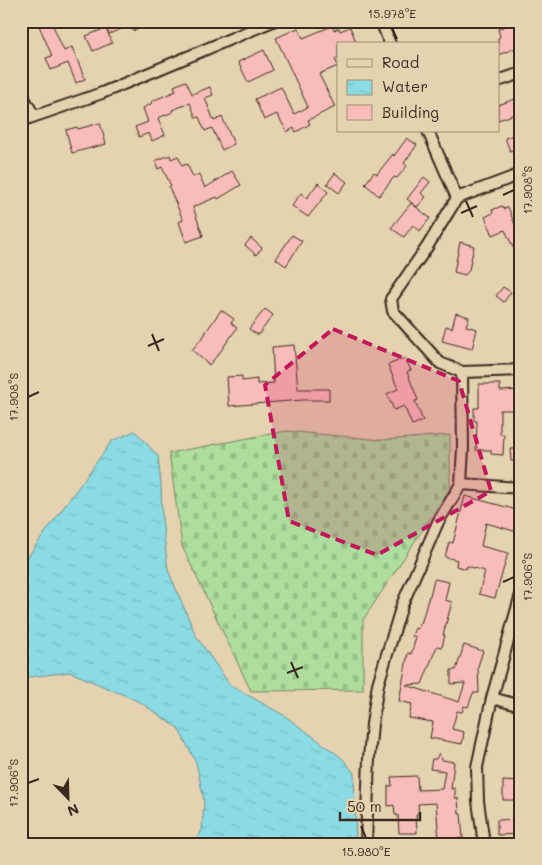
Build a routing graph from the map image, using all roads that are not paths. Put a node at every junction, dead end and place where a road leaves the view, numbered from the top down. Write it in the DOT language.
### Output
graph roads {
  1 [pos="273,21"];
  2 [pos="381,21"];
  3 [pos="389,42"];
  4 [pos="521,73"];
  5 [pos="500,80"];
  6 [pos="21,93"];
  7 [pos="34,116"];
  8 [pos="21,121"];
  9 [pos="428,132"];
  10 [pos="521,174"];
  11 [pos="457,198"];
  12 [pos="521,370"];
  13 [pos="462,372"];
  14 [pos="461,484"];
  15 [pos="521,488"];
  16 [pos="521,594"];
  17 [pos="492,698"];
  18 [pos="521,706"];
  19 [pos="366,844"];
  20 [pos="484,844"];
  1 -- 7 [label="street"];
  2 -- 3 [label="street"];
  4 -- 5 [label="street"];
  6 -- 7 [label="street"];
  7 -- 8 [label="street"];
  9 -- 11 [label="street"];
  10 -- 11 [label="street"];
  11 -- 13 [label="street"];
  12 -- 13 [label="street"];
  13 -- 14 [label="street"];
  14 -- 15 [label="street"];
  14 -- 19 [label="street"];
  16 -- 17 [label="street"];
  17 -- 18 [label="street"];
  17 -- 20 [label="street"];
}
